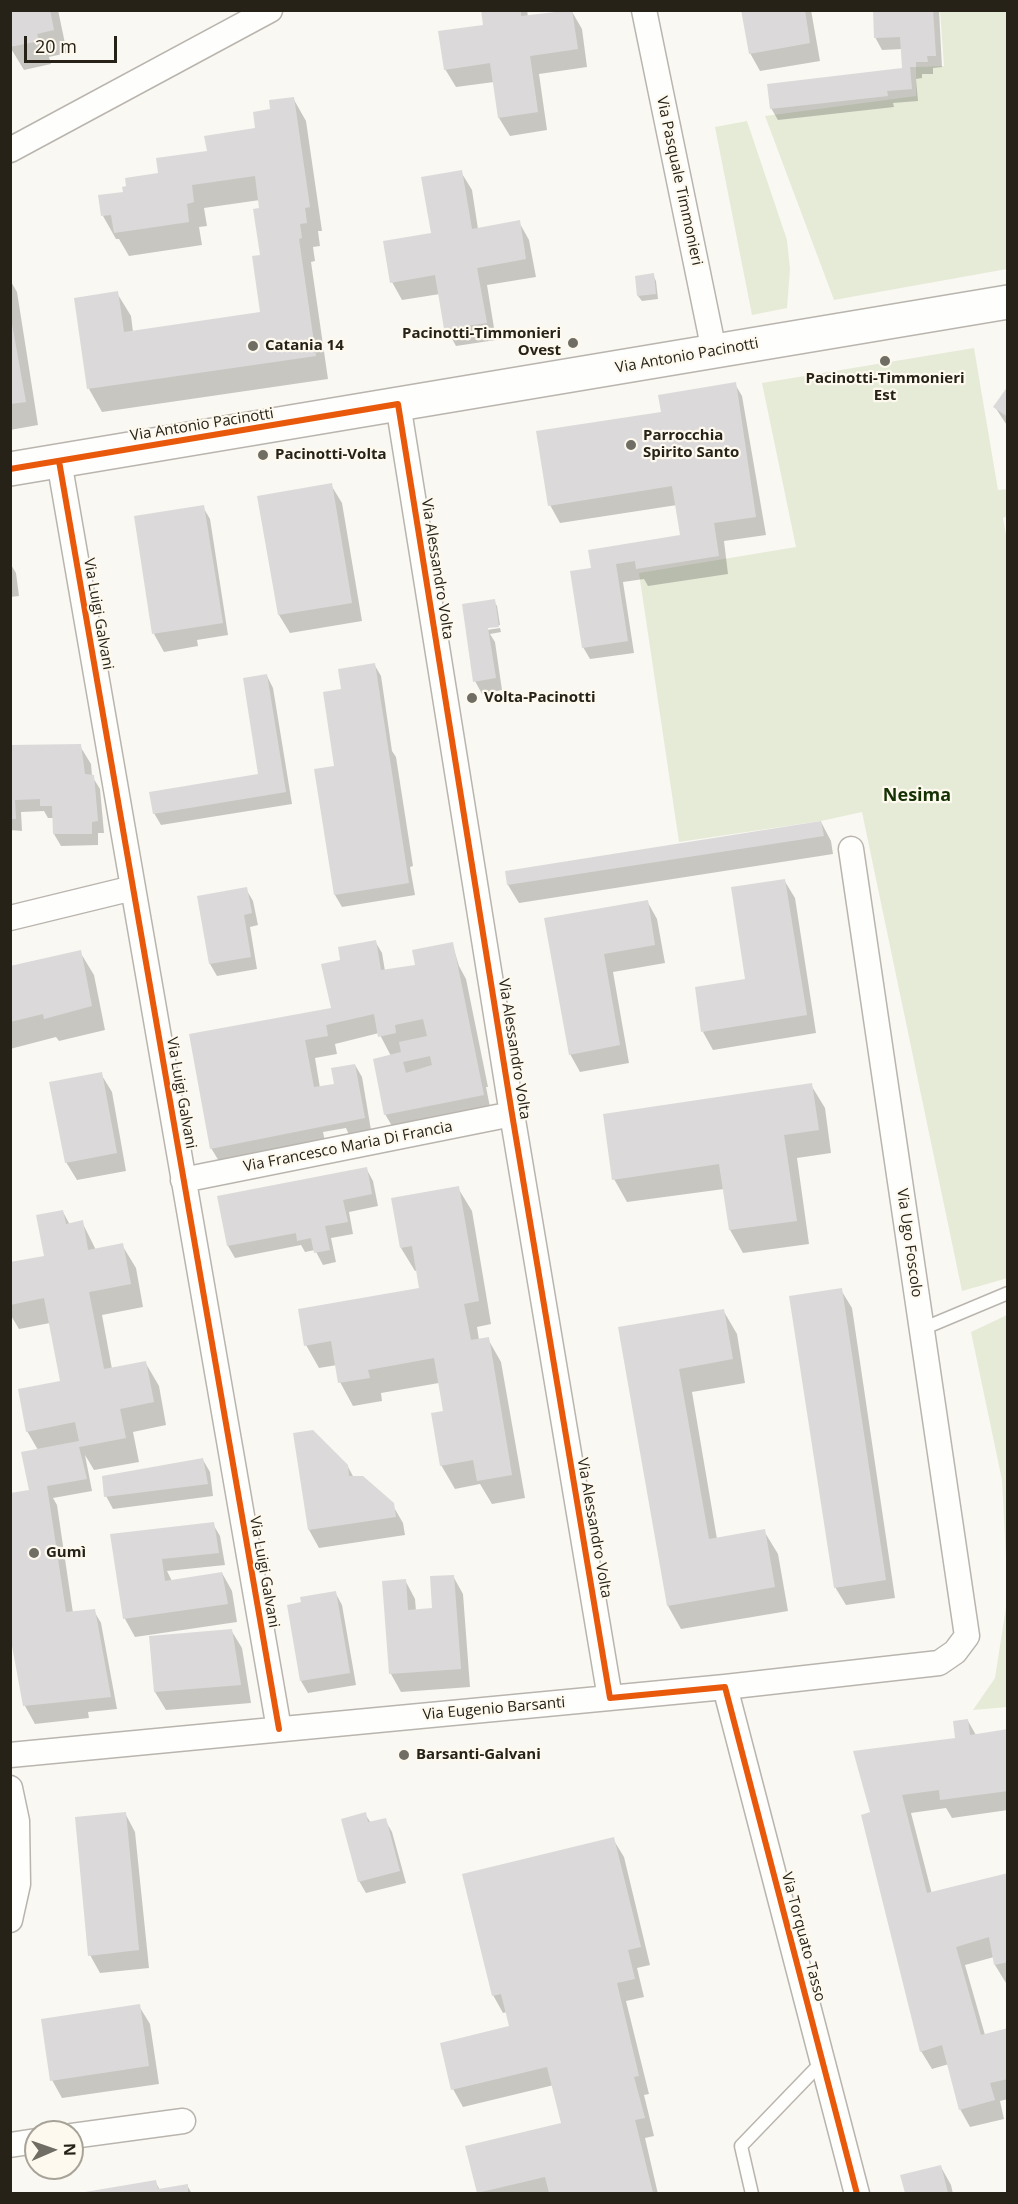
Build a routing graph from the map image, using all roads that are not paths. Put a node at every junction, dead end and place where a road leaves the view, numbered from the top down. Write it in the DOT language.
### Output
graph roads {
  1 [pos="270,10"];
  2 [pos="644,10"];
  3 [pos="10,150"];
  4 [pos="1008,302"];
  5 [pos="714,351"];
  6 [pos="398,404"];
  7 [pos="59,461"];
  8 [pos="10,469"];
  9 [pos="851,849"];
  10 [pos="133,888"];
  11 [pos="10,918"];
  12 [pos="512,1114"];
  13 [pos="183,1180"];
  14 [pos="1008,1293"];
  15 [pos="922,1329"];
  16 [pos="967,1636"];
  17 [pos="725,1687"];
  18 [pos="610,1698"];
  19 [pos="279,1729"];
  20 [pos="10,1755"];
  21 [pos="10,1788"];
  22 [pos="10,1920"];
  23 [pos="823,2061"];
  24 [pos="183,2121"];
  25 [pos="84,2134"];
  26 [pos="752,2193"];
  27 [pos="856,2193"];
  1 -- 3 [label="street"];
  2 -- 5 [label="street, Via Pasquale Timmonieri"];
  4 -- 5 [label="main road, Via Antonio Pacinotti"];
  5 -- 6 [label="main road, Via Antonio Pacinotti"];
  6 -- 7 [label="main road, Via Antonio Pacinotti"];
  6 -- 12 [label="street, Via Alessandro Volta"];
  7 -- 8 [label="main road, Via Antonio Pacinotti"];
  7 -- 10 [label="street, Via Luigi Galvani"];
  9 -- 15 [label="street, Via Ugo Foscolo"];
  10 -- 11 [label="street"];
  10 -- 13 [label="street, Via Luigi Galvani"];
  12 -- 13 [label="street, Via Francesco Maria Di Francia"];
  12 -- 18 [label="street, Via Alessandro Volta"];
  13 -- 19 [label="street, Via Luigi Galvani"];
  14 -- 15 [label="lane"];
  15 -- 16 [label="street, Via Ugo Foscolo"];
  16 -- 17 [label="street, Via Eugenio Barsanti"];
  17 -- 18 [label="street, Via Eugenio Barsanti"];
  17 -- 23 [label="street, Via Torquato Tasso"];
  18 -- 19 [label="street, Via Eugenio Barsanti"];
  19 -- 20 [label="street, Via Eugenio Barsanti"];
  21 -- 22 [label="street"];
  23 -- 26 [label="lane"];
  23 -- 27 [label="street, Via Torquato Tasso"];
  24 -- 25 [label="street"];
}
